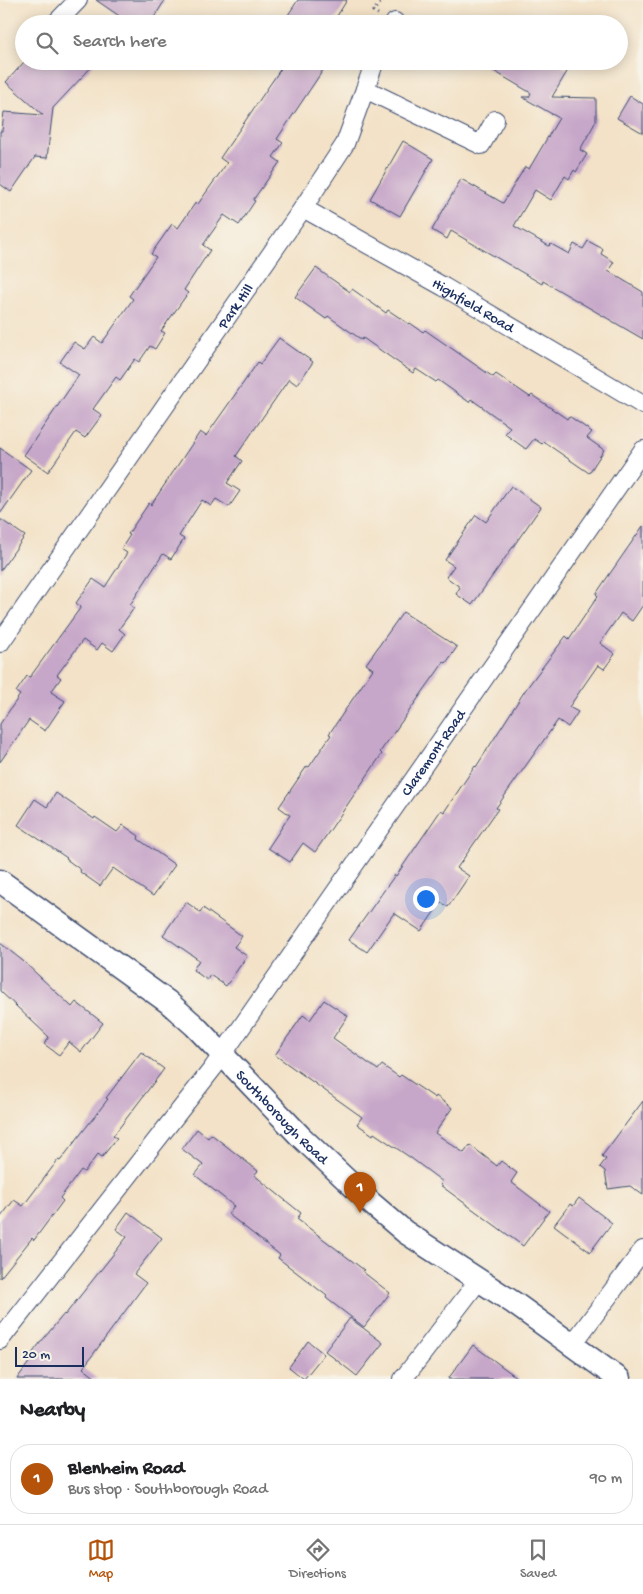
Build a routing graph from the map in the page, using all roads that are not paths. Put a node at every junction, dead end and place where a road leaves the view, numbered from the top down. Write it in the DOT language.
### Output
graph roads {
  1 [pos="78,0"];
  2 [pos="64,15"];
  3 [pos="372,70"];
  4 [pos="365,89"];
  5 [pos="495,120"];
  6 [pos="304,208"];
  7 [pos="643,405"];
  8 [pos="643,450"];
  9 [pos="0,643"];
  10 [pos="0,881"];
  11 [pos="222,1056"];
  12 [pos="643,1250"];
  13 [pos="479,1280"];
  14 [pos="0,1340"];
  15 [pos="572,1345"];
  16 [pos="403,1379"];
  17 [pos="619,1379"];
  1 -- 2 [label="street"];
  3 -- 4 [label="street, Park Hill"];
  4 -- 5 [label="street"];
  4 -- 6 [label="street, Park Hill"];
  6 -- 7 [label="street, Highfield Road"];
  6 -- 9 [label="street, Park Hill"];
  8 -- 11 [label="street, Claremont Road"];
  10 -- 11 [label="street, Southborough Road"];
  11 -- 13 [label="street, Southborough Road"];
  11 -- 14 [label="street, Claremont Road"];
  12 -- 15 [label="street"];
  13 -- 15 [label="street, Southborough Road"];
  13 -- 16 [label="street"];
  15 -- 17 [label="street, Southborough Road"];
}
